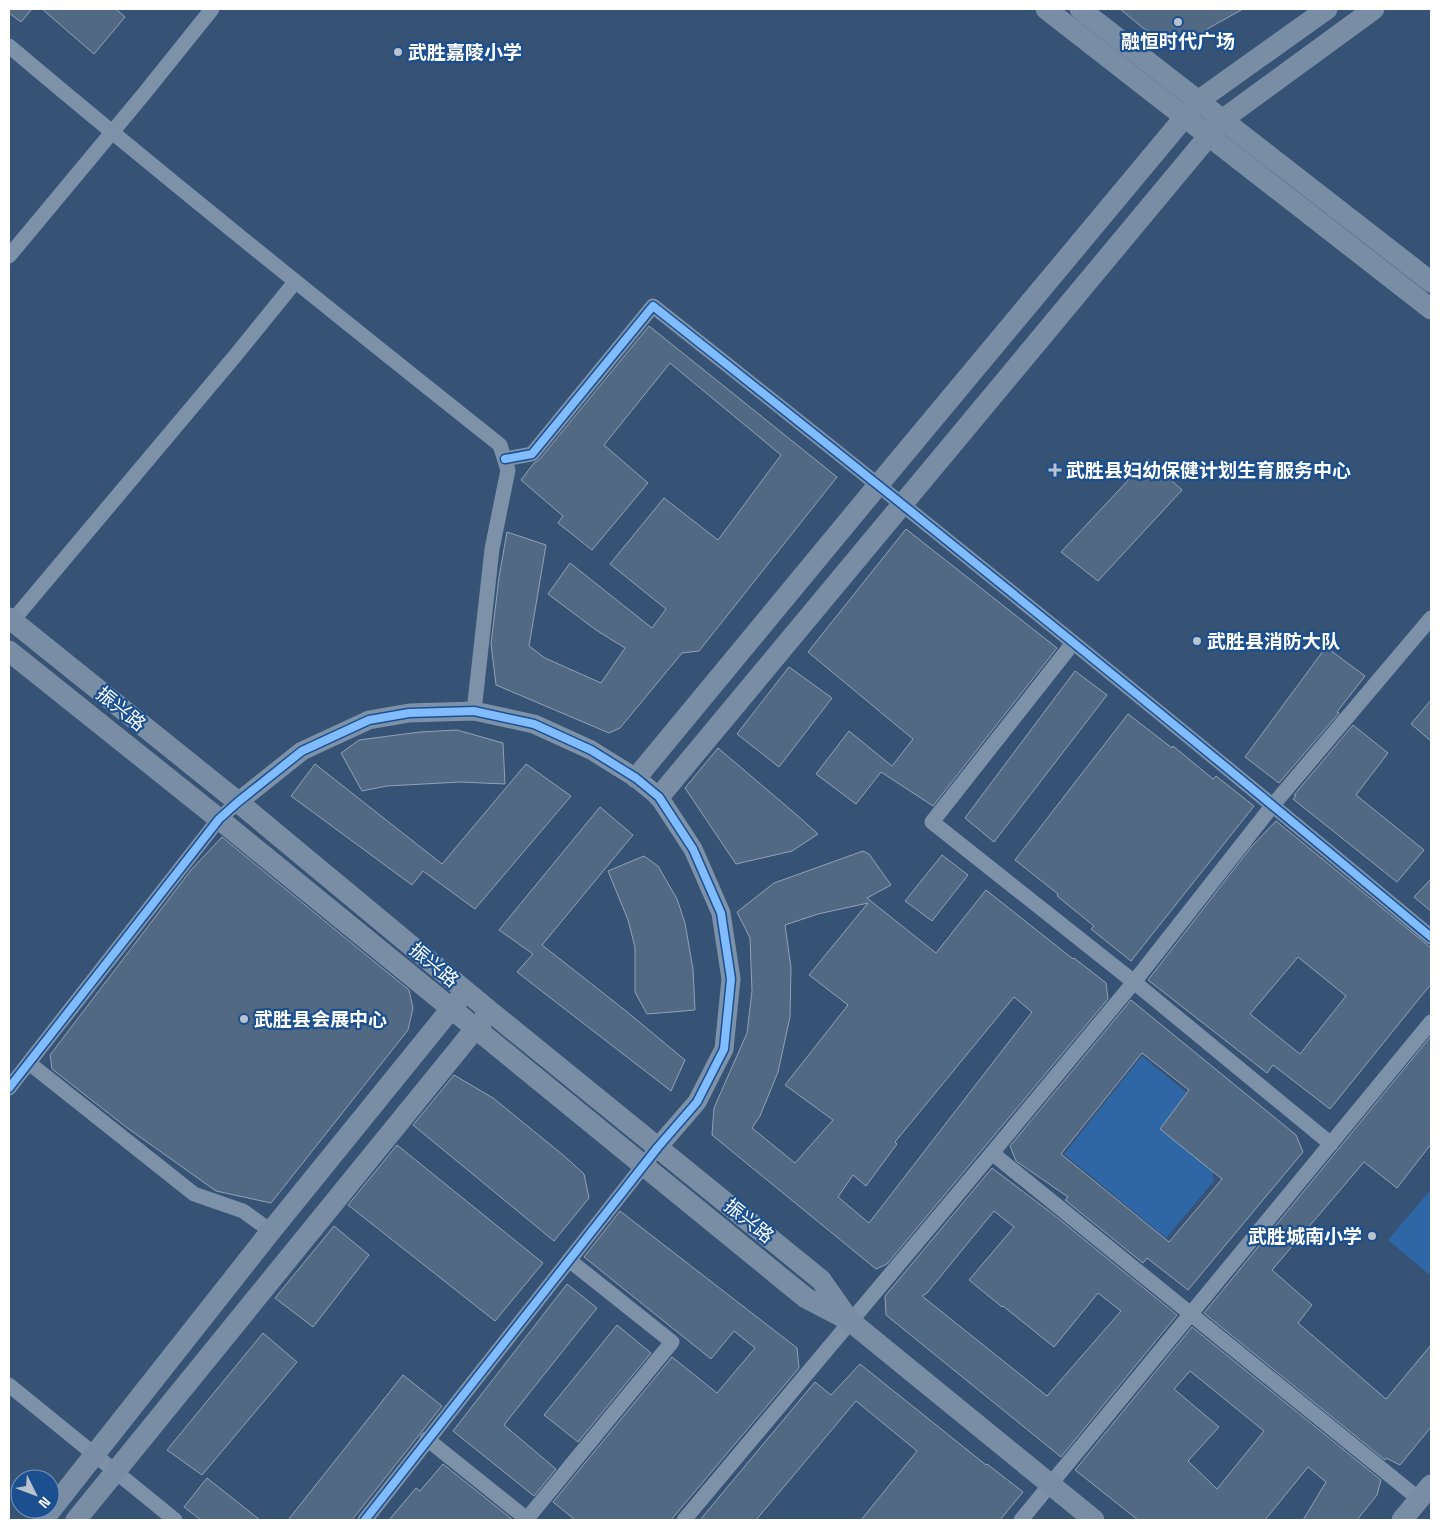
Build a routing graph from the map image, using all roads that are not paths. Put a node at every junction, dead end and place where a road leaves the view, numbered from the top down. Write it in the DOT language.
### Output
graph roads {
  1 [pos="212,9"];
  2 [pos="1046,9"];
  3 [pos="1080,9"];
  4 [pos="1327,9"];
  5 [pos="1374,9"];
  6 [pos="9,46"];
  7 [pos="1198,101"];
  8 [pos="1186,118"];
  9 [pos="1216,128"];
  10 [pos="112,132"];
  11 [pos="9,256"];
  12 [pos="295,282"];
  13 [pos="1431,282"];
  14 [pos="1431,310"];
  15 [pos="505,459"];
  16 [pos="878,484"];
  17 [pos="903,504"];
  18 [pos="1431,618"];
  19 [pos="10,622"];
  20 [pos="1073,643"];
  21 [pos="9,651"];
  22 [pos="474,711"];
  23 [pos="636,778"];
  24 [pos="659,797"];
  25 [pos="238,802"];
  26 [pos="1273,805"];
  27 [pos="219,819"];
  28 [pos="1431,938"];
  29 [pos="1134,982"];
  30 [pos="466,991"];
  31 [pos="452,1009"];
  32 [pos="491,1012"];
  33 [pos="1431,1022"];
  34 [pos="474,1029"];
  35 [pos="29,1063"];
  36 [pos="9,1088"];
  37 [pos="1331,1144"];
  38 [pos="658,1148"];
  39 [pos="992,1153"];
  40 [pos="644,1165"];
  41 [pos="271,1231"];
  42 [pos="569,1260"];
  43 [pos="1191,1314"];
  44 [pos="850,1321"];
  45 [pos="9,1385"];
  46 [pos="427,1439"];
  47 [pos="94,1456"];
  48 [pos="114,1472"];
  49 [pos="1050,1485"];
  50 [pos="1425,1492"];
  51 [pos="43,1520"];
  52 [pos="76,1520"];
  53 [pos="175,1520"];
  54 [pos="365,1520"];
  55 [pos="527,1520"];
  56 [pos="684,1520"];
  57 [pos="1021,1520"];
  58 [pos="1094,1520"];
  59 [pos="1402,1520"];
  1 -- 10 [label="street"];
  2 -- 8 [label="main road"];
  3 -- 7 [label="main road"];
  4 -- 7 [label="main road"];
  5 -- 9 [label="main road"];
  6 -- 10 [label="street"];
  7 -- 8 [label="main road"];
  7 -- 9 [label="main road"];
  8 -- 9 [label="main road"];
  8 -- 16 [label="main road"];
  9 -- 13 [label="main road"];
  9 -- 14 [label="main road"];
  9 -- 17 [label="main road"];
  10 -- 11 [label="street"];
  10 -- 12 [label="street"];
  12 -- 15 [label="street"];
  12 -- 19 [label="street"];
  15 -- 16 [label="street"];
  15 -- 22 [label="street"];
  16 -- 17 [label="street"];
  16 -- 23 [label="main road"];
  17 -- 20 [label="street"];
  17 -- 24 [label="main road"];
  18 -- 26 [label="street"];
  19 -- 25 [label="main road, 振兴路"];
  20 -- 26 [label="street"];
  20 -- 29 [label="street"];
  21 -- 27 [label="main road, 振兴路"];
  22 -- 23 [label="street"];
  22 -- 25 [label="street"];
  23 -- 24 [label="street"];
  24 -- 38 [label="street"];
  25 -- 27 [label="street"];
  25 -- 30 [label="main road, 振兴路"];
  26 -- 28 [label="street"];
  26 -- 29 [label="street"];
  27 -- 31 [label="main road, 振兴路"];
  27 -- 35 [label="street"];
  29 -- 37 [label="street"];
  29 -- 39 [label="street"];
  30 -- 31 [label="main road"];
  30 -- 32 [label="main road, 振兴路"];
  31 -- 34 [label="main road, 振兴路"];
  31 -- 41 [label="main road"];
  32 -- 34 [label="main road"];
  32 -- 38 [label="main road, 振兴路"];
  33 -- 37 [label="street"];
  34 -- 40 [label="main road, 振兴路"];
  34 -- 48 [label="main road"];
  35 -- 36 [label="street"];
  35 -- 41 [label="street"];
  37 -- 43 [label="street"];
  38 -- 40 [label="street"];
  38 -- 44 [label="main road, 振兴路"];
  39 -- 43 [label="street"];
  39 -- 44 [label="street"];
  40 -- 42 [label="street"];
  40 -- 44 [label="main road, 振兴路"];
  41 -- 47 [label="main road"];
  42 -- 46 [label="street"];
  42 -- 55 [label="street"];
  43 -- 49 [label="street"];
  43 -- 50 [label="street"];
  44 -- 49 [label="main road, 振兴路"];
  44 -- 56 [label="street"];
  45 -- 47 [label="street"];
  46 -- 54 [label="street"];
  46 -- 55 [label="street"];
  47 -- 48 [label="street"];
  47 -- 51 [label="main road"];
  48 -- 52 [label="main road"];
  48 -- 53 [label="street"];
  49 -- 57 [label="street"];
  49 -- 58 [label="main road, 振兴路"];
  50 -- 59 [label="main road"];
}
